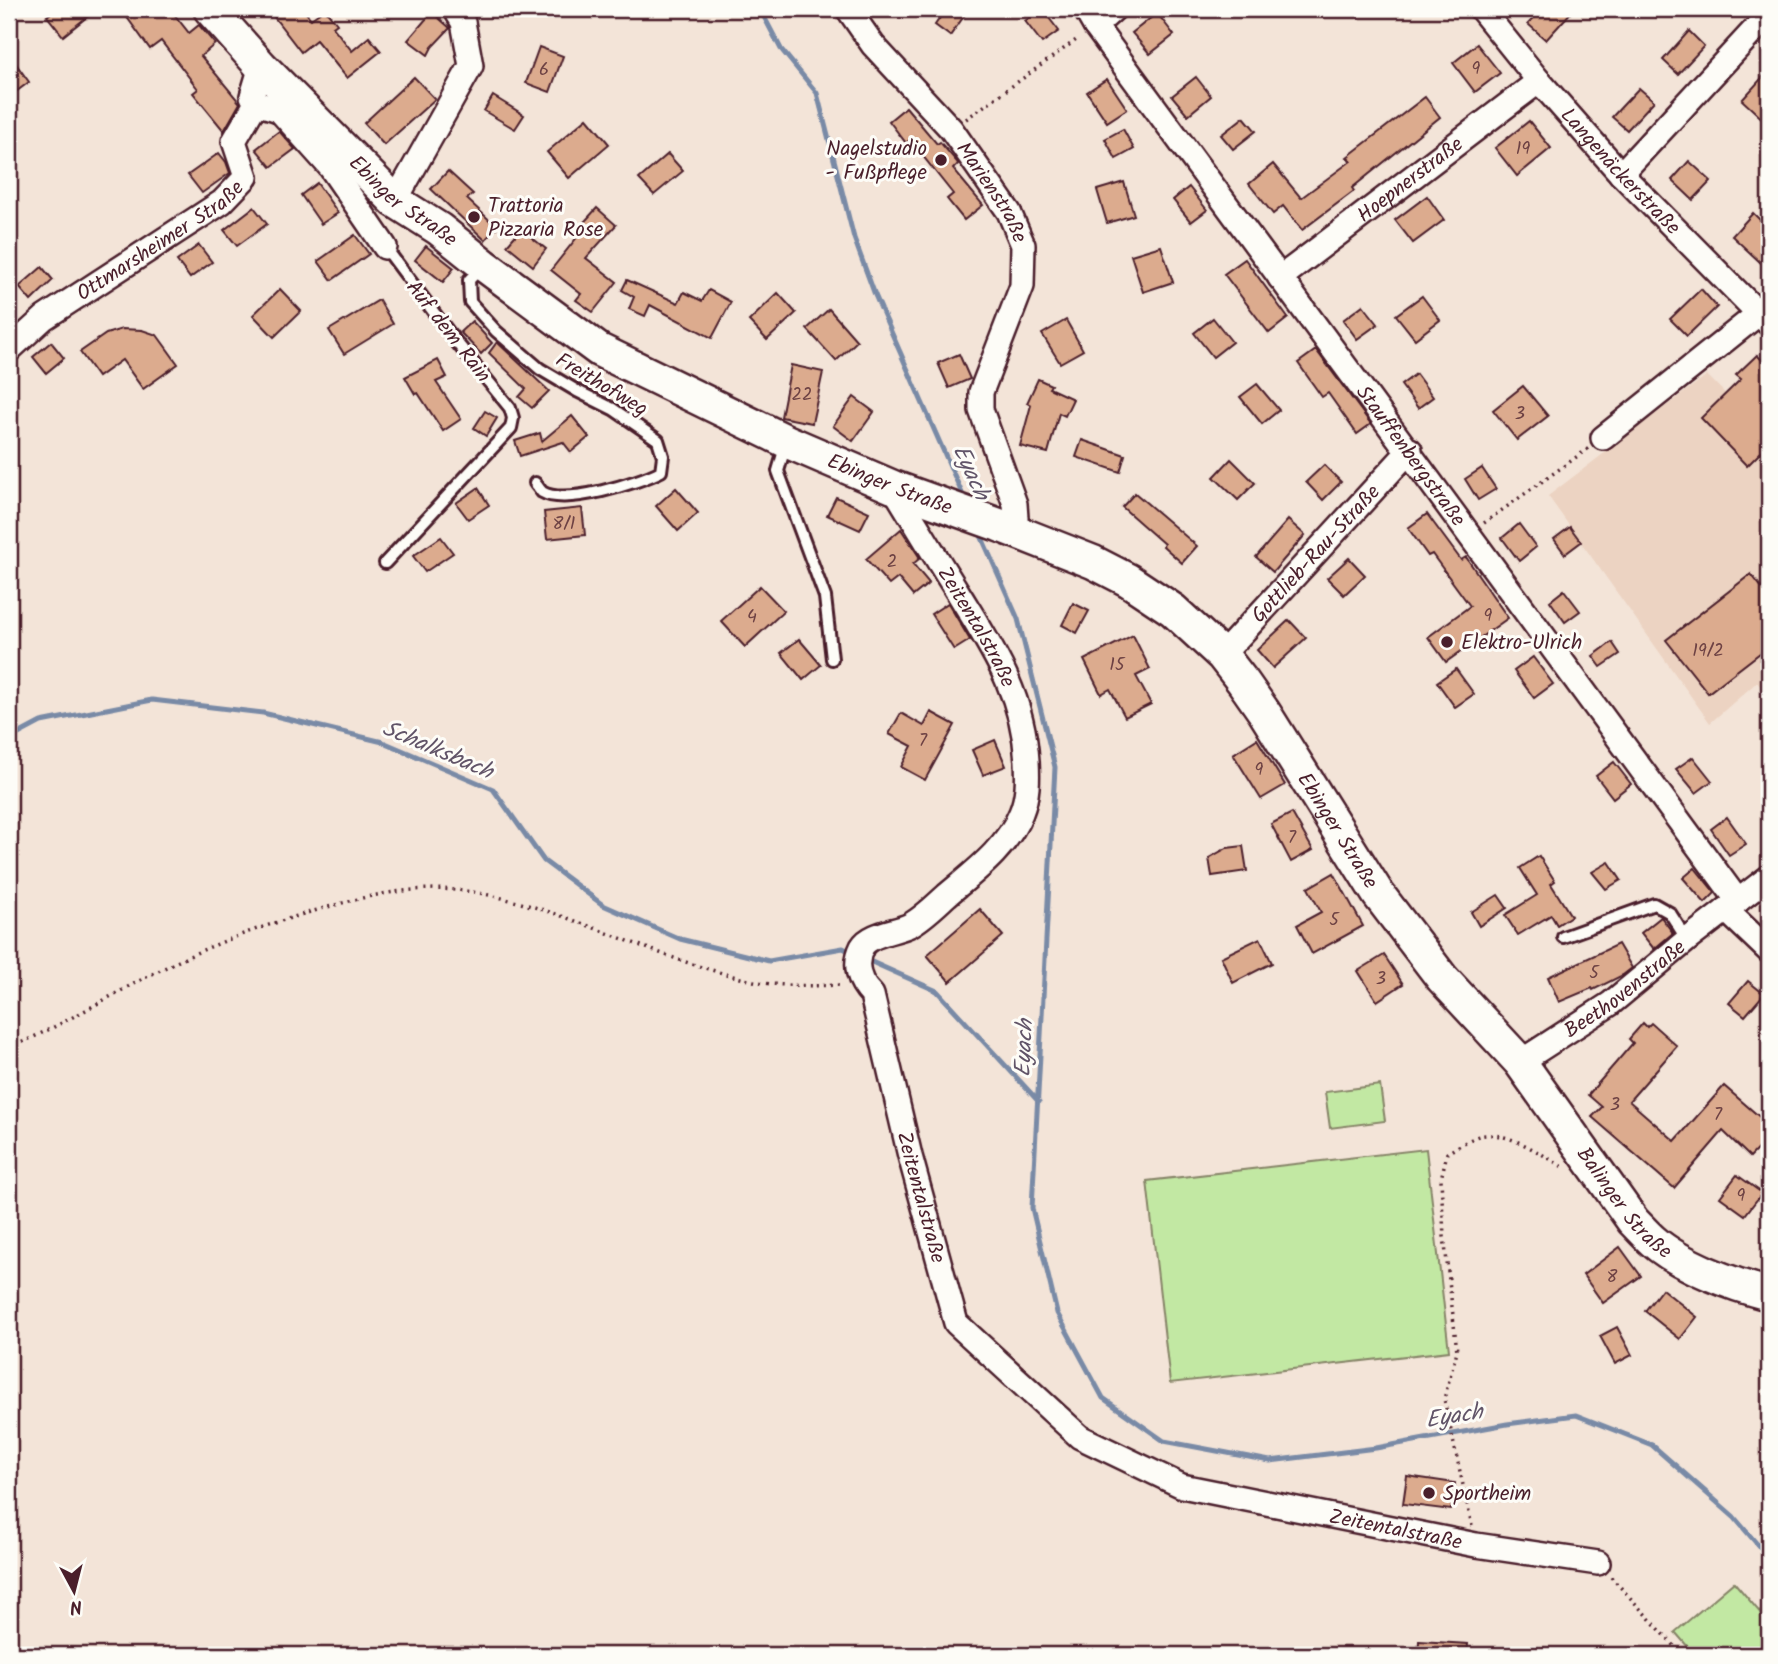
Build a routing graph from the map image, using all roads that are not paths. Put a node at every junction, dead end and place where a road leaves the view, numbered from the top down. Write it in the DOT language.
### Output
graph roads {
  1 [pos="848,9"];
  2 [pos="1114,9"];
  3 [pos="1485,10"];
  4 [pos="463,13"];
  5 [pos="220,14"];
  6 [pos="1769,14"];
  7 [pos="1090,17"];
  8 [pos="261,66"];
  9 [pos="1539,81"];
  10 [pos="256,103"];
  11 [pos="1621,174"];
  12 [pos="396,201"];
  13 [pos="385,247"];
  14 [pos="484,265"];
  15 [pos="1280,278"];
  16 [pos="1765,313"];
  17 [pos="9,350"];
  18 [pos="1603,438"];
  19 [pos="786,441"];
  20 [pos="1410,450"];
  21 [pos="535,483"];
  22 [pos="893,487"];
  23 [pos="1008,528"];
  24 [pos="385,564"];
  25 [pos="1222,655"];
  26 [pos="832,659"];
  27 [pos="1769,877"];
  28 [pos="1732,905"];
  29 [pos="1563,937"];
  30 [pos="1687,940"];
  31 [pos="1769,951"];
  32 [pos="1520,1062"];
  33 [pos="1769,1294"];
  34 [pos="1598,1563"];
  1 -- 23 [label="street, Marienstraße"];
  2 -- 7 [label="street"];
  3 -- 9 [label="street, Langenäckerstraße"];
  4 -- 12 [label="street"];
  5 -- 8 [label="main road, Ebinger Straße"];
  6 -- 11 [label="street"];
  7 -- 15 [label="street, Stauffenbergstraße"];
  8 -- 10 [label="street, Ottmarsheimer Straße"];
  8 -- 12 [label="main road, Ebinger Straße"];
  9 -- 11 [label="street, Langenäckerstraße"];
  9 -- 15 [label="street, Hoepnerstraße"];
  10 -- 13 [label="street, Auf dem Rain"];
  10 -- 17 [label="street, Ottmarsheimer Straße"];
  11 -- 16 [label="street, Langenäckerstraße"];
  12 -- 14 [label="main road, Ebinger Straße"];
  13 -- 24 [label="lane, Auf dem Rain"];
  14 -- 19 [label="main road, Ebinger Straße"];
  14 -- 21 [label="lane, Freithofweg"];
  15 -- 20 [label="street, Stauffenbergstraße"];
  16 -- 18 [label="street"];
  19 -- 22 [label="main road, Ebinger Straße"];
  19 -- 26 [label="lane"];
  20 -- 25 [label="street, Gottlieb-Rau-Straße"];
  20 -- 28 [label="street, Stauffenbergstraße"];
  22 -- 23 [label="main road, Ebinger Straße"];
  22 -- 34 [label="street, Zeitentalstraße"];
  23 -- 25 [label="main road, Ebinger Straße"];
  25 -- 32 [label="main road, Ebinger Straße"];
  27 -- 28 [label="street, Beethovenstraße"];
  28 -- 30 [label="street, Beethovenstraße"];
  28 -- 31 [label="street"];
  29 -- 30 [label="lane"];
  30 -- 32 [label="street, Beethovenstraße"];
  32 -- 33 [label="main road, Balinger Straße"];
}
